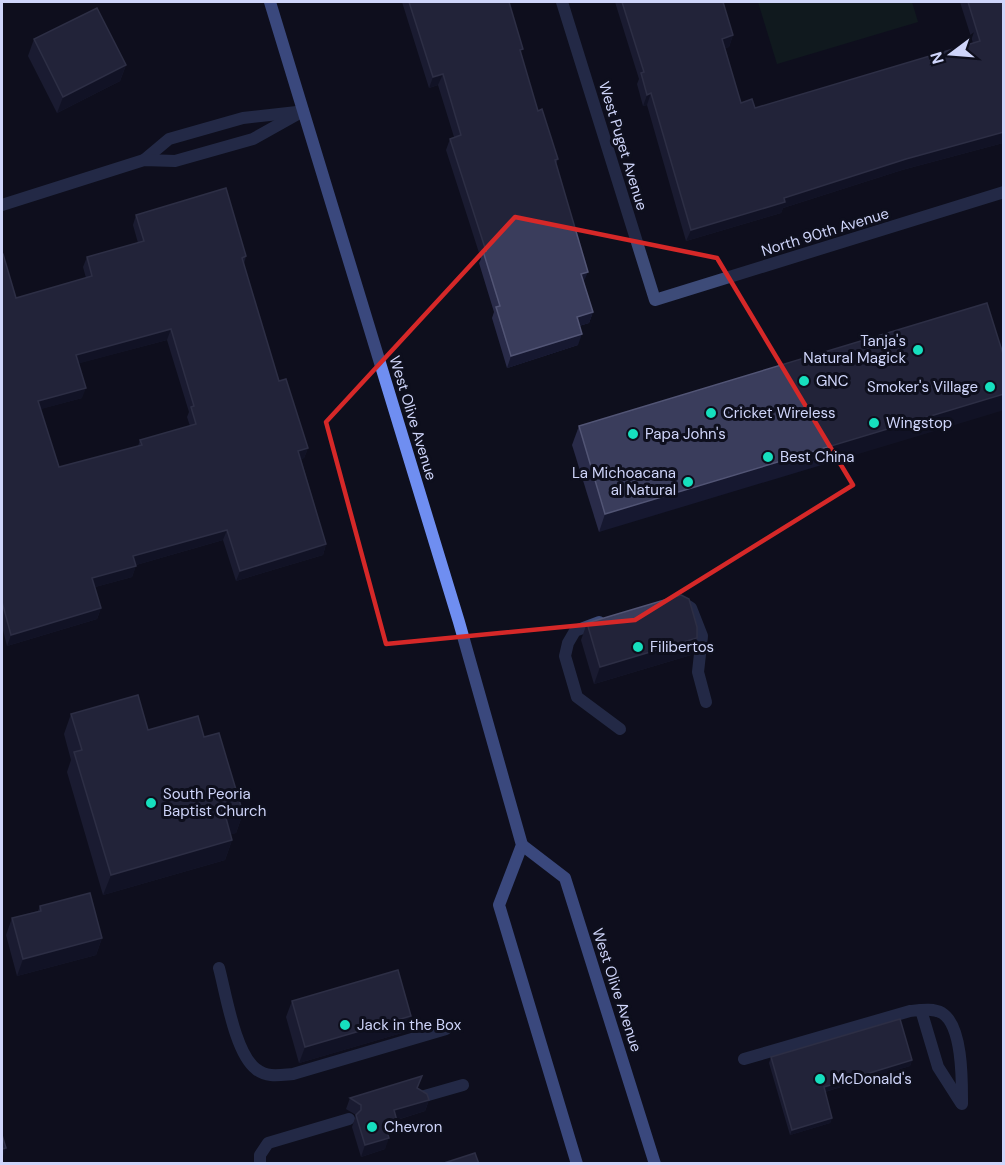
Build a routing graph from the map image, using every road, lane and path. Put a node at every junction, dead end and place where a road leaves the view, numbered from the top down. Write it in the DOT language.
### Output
graph roads {
  1 [pos="270,2"];
  2 [pos="562,2"];
  3 [pos="303,111"];
  4 [pos="144,160"];
  5 [pos="1004,192"];
  6 [pos="2,205"];
  7 [pos="654,300"];
  8 [pos="676,602"];
  9 [pos="615,617"];
  10 [pos="706,702"];
  11 [pos="620,729"];
  12 [pos="522,845"];
  13 [pos="219,968"];
  14 [pos="921,1010"];
  15 [pos="446,1029"];
  16 [pos="744,1059"];
  17 [pos="463,1085"];
  18 [pos="421,1097"];
  19 [pos="349,1119"];
  20 [pos="260,1164"];
  21 [pos="577,1164"];
  22 [pos="655,1164"];
  1 -- 3 [label="main road, West Olive Avenue"];
  2 -- 7 [label="street, West Puget Avenue"];
  3 -- 4 [label="street"];
  3 -- 4 [label="street"];
  3 -- 12 [label="main road, West Olive Avenue"];
  4 -- 6 [label="street"];
  5 -- 7 [label="street, North 90th Avenue"];
  8 -- 10 [label="street"];
  9 -- 11 [label="street"];
  12 -- 21 [label="main road"];
  12 -- 22 [label="main road, West Olive Avenue"];
  13 -- 15 [label="street"];
  14 -- 14 [label="street"];
  14 -- 16 [label="street"];
  17 -- 18 [label="street"];
  19 -- 20 [label="street"];
}
